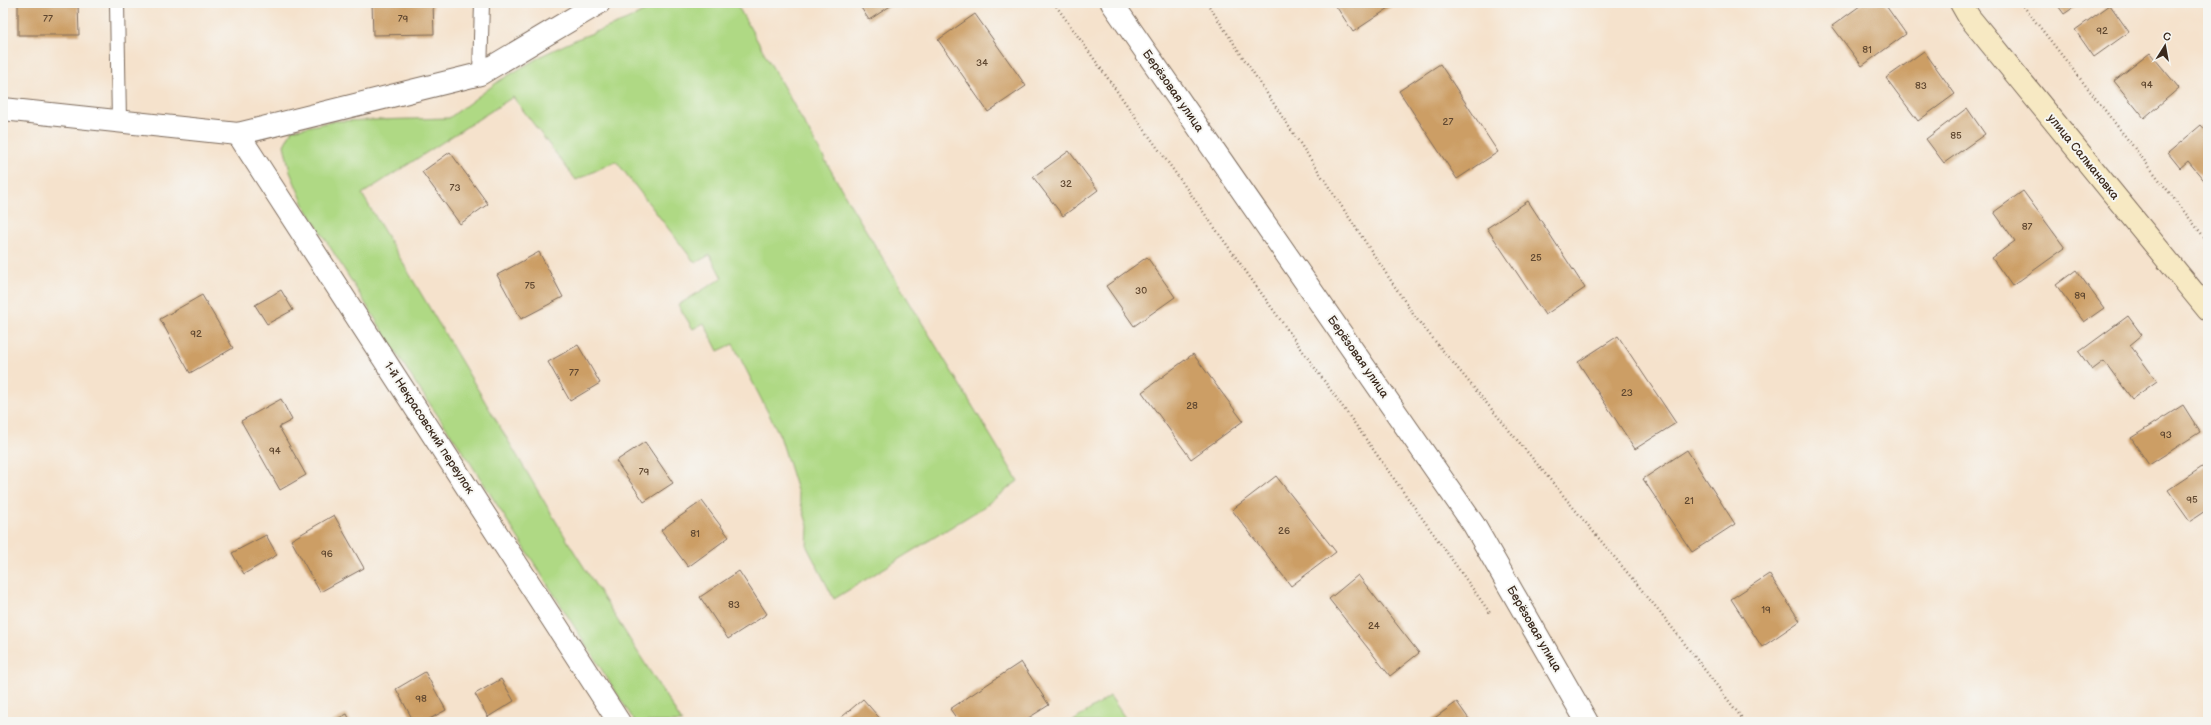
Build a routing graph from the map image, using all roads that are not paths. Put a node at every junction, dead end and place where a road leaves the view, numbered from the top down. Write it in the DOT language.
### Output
graph roads {
  1 [pos="117,3"];
  2 [pos="482,3"];
  3 [pos="599,3"];
  4 [pos="1112,3"];
  5 [pos="1961,3"];
  6 [pos="480,74"];
  7 [pos="3,109"];
  8 [pos="119,122"];
  9 [pos="238,134"];
  10 [pos="2208,310"];
  11 [pos="620,722"];
  12 [pos="1587,722"];
  1 -- 8 [label="lane"];
  2 -- 6 [label="lane"];
  3 -- 6 [label="street"];
  4 -- 12 [label="street, Берёзовая улица"];
  5 -- 10 [label="street, улица Салмановка"];
  6 -- 9 [label="street"];
  7 -- 8 [label="street"];
  8 -- 9 [label="street"];
  9 -- 11 [label="street, 1-й Некрасовский переулок"];
}
